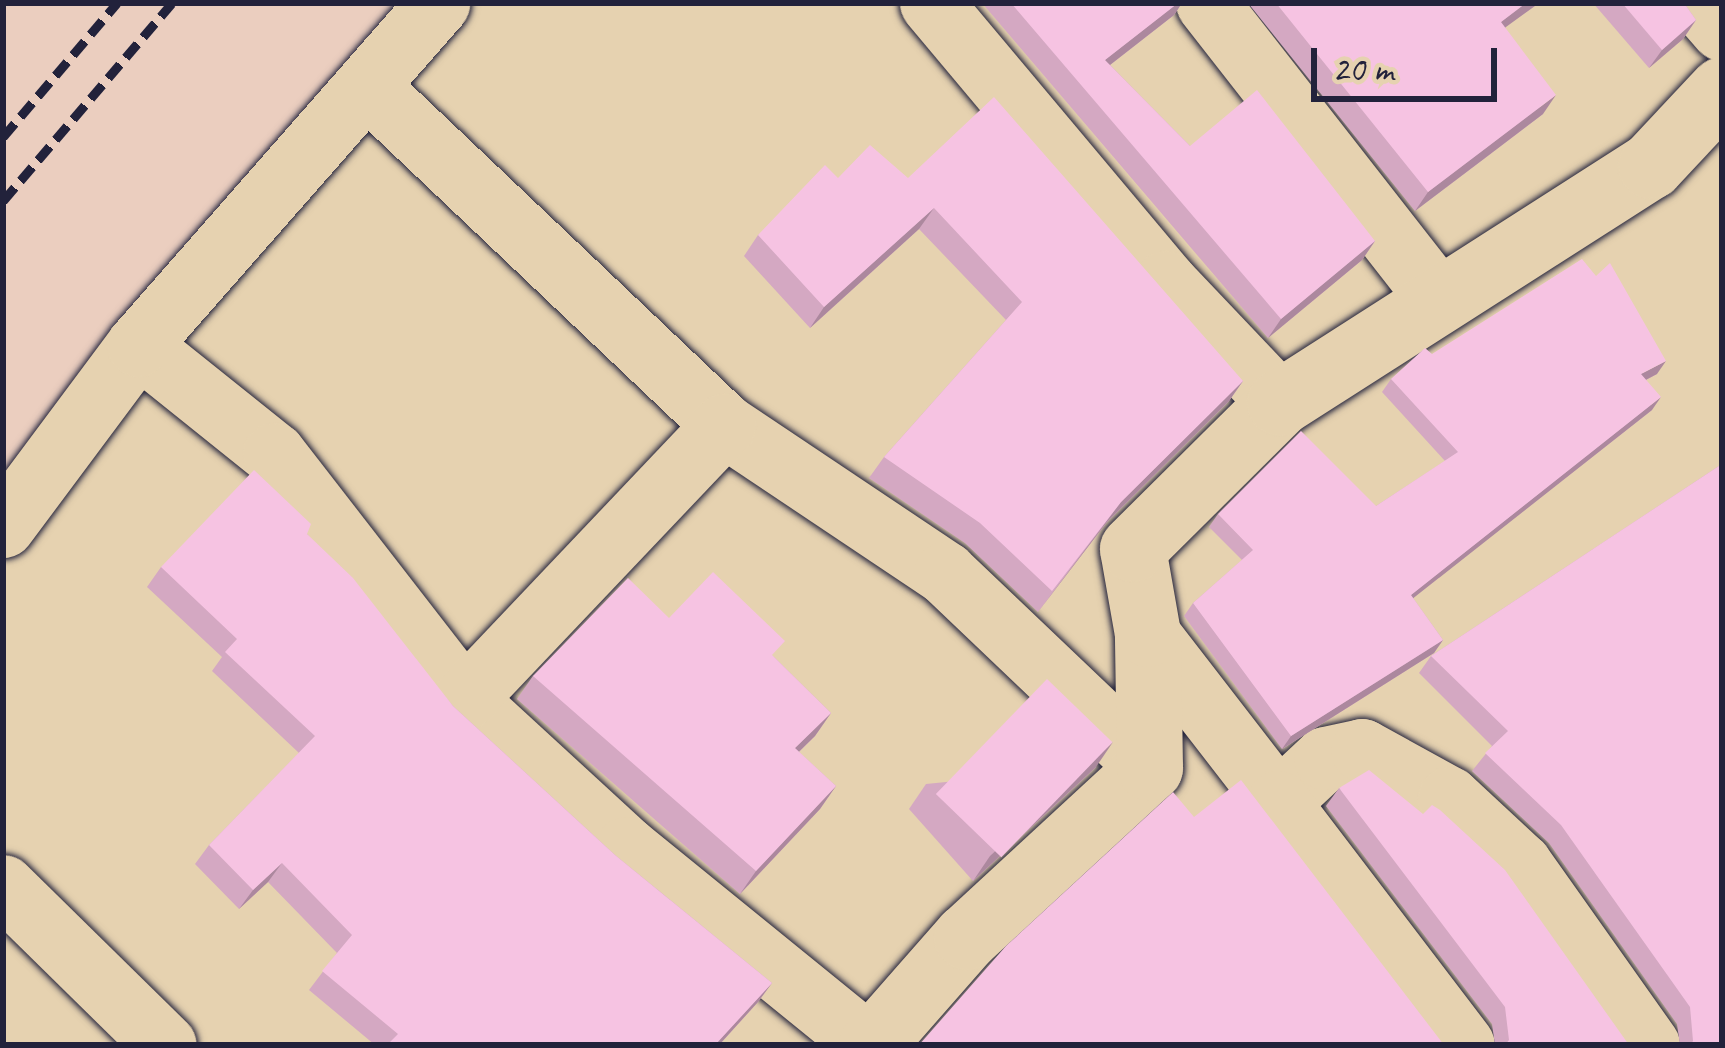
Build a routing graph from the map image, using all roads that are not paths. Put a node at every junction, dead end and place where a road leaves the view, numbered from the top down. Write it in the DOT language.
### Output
graph roads {
  1 [pos="438,3"];
  2 [pos="932,3"];
  3 [pos="1208,3"];
  4 [pos="1699,3"];
  5 [pos="1722,29"];
  6 [pos="369,88"];
  7 [pos="1722,90"];
  8 [pos="1439,301"];
  9 [pos="138,345"];
  10 [pos="1280,403"];
  11 [pos="724,424"];
  12 [pos="3,526"];
  13 [pos="1148,634"];
  14 [pos="464,699"];
  15 [pos="1150,768"];
  16 [pos="1278,802"];
  17 [pos="3,886"];
  18 [pos="165,1045"];
  19 [pos="870,1045"];
  20 [pos="1463,1045"];
  21 [pos="1648,1045"];
  1 -- 6 [label="street"];
  2 -- 10 [label="street"];
  3 -- 8 [label="street"];
  4 -- 5 [label="street"];
  6 -- 9 [label="street"];
  6 -- 11 [label="street"];
  7 -- 8 [label="street"];
  8 -- 10 [label="street"];
  9 -- 12 [label="street"];
  9 -- 14 [label="street"];
  10 -- 13 [label="street"];
  11 -- 14 [label="street"];
  11 -- 15 [label="street"];
  13 -- 15 [label="street"];
  13 -- 16 [label="street"];
  14 -- 19 [label="street"];
  15 -- 19 [label="street"];
  16 -- 20 [label="street"];
  16 -- 21 [label="street"];
  17 -- 18 [label="street"];
}
